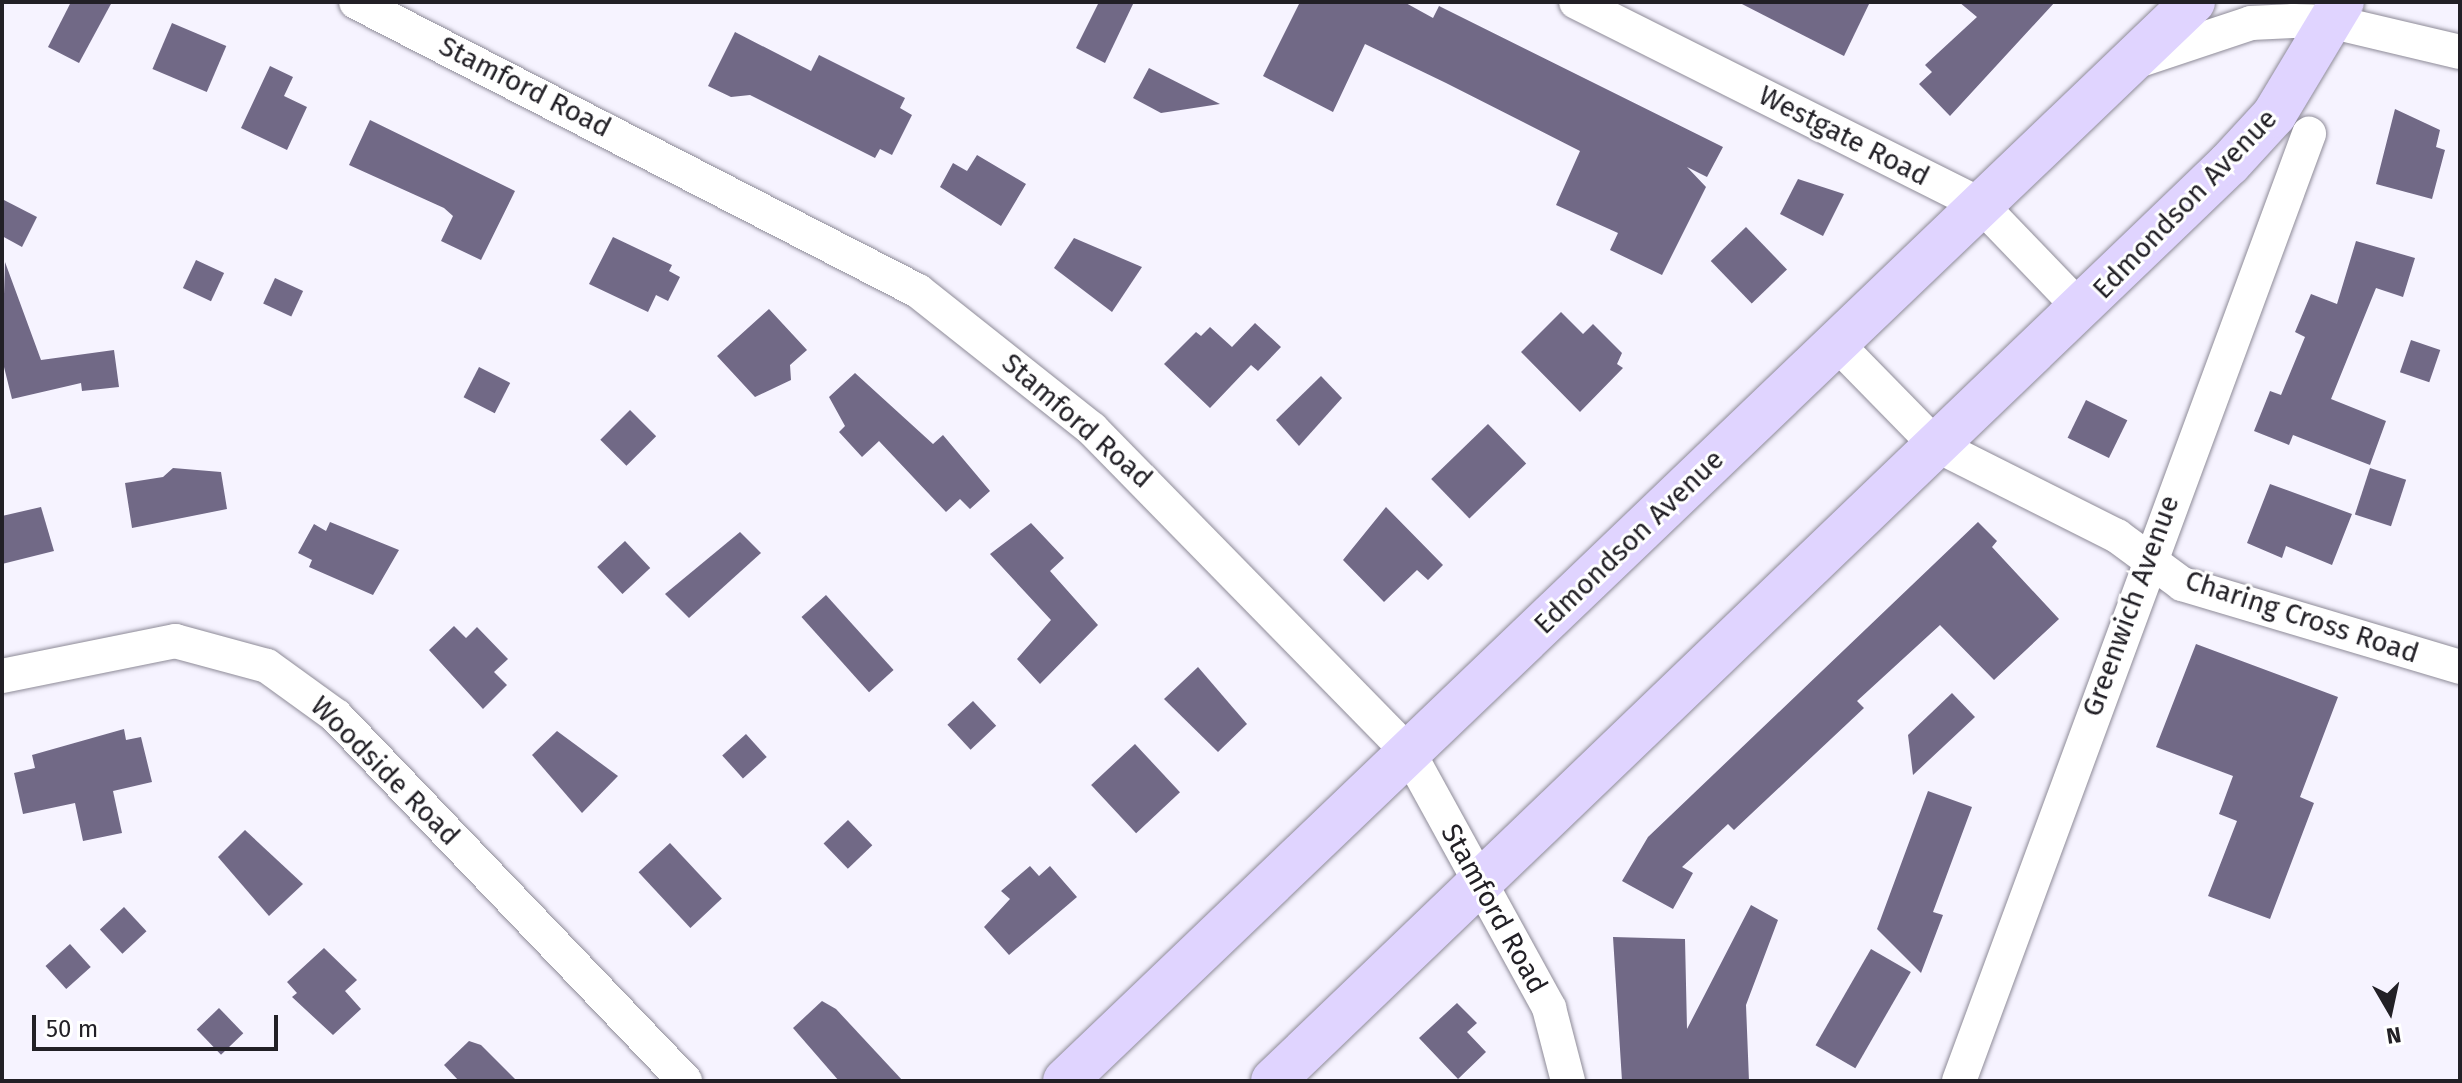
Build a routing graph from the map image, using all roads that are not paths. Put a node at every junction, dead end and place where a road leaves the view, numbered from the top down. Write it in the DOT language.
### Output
graph roads {
  1 [pos="356,2"];
  2 [pos="1576,2"];
  3 [pos="2193,2"];
  4 [pos="2332,9"];
  5 [pos="2460,52"];
  6 [pos="2137,61"];
  7 [pos="2309,134"];
  8 [pos="1981,205"];
  9 [pos="2082,310"];
  10 [pos="1836,343"];
  11 [pos="1936,445"];
  12 [pos="2148,558"];
  13 [pos="2460,667"];
  14 [pos="2,676"];
  15 [pos="1409,753"];
  16 [pos="1478,884"];
  17 [pos="685,1081"];
  18 [pos="1065,1081"];
  19 [pos="1273,1081"];
  20 [pos="1568,1081"];
  21 [pos="1959,1081"];
  1 -- 15 [label="street, Stamford Road"];
  2 -- 8 [label="street, Westgate Road"];
  3 -- 6 [label="main road, Edmondson Avenue"];
  4 -- 5 [label="street"];
  4 -- 6 [label="street"];
  4 -- 9 [label="main road, Edmondson Avenue"];
  6 -- 8 [label="main road, Edmondson Avenue"];
  7 -- 12 [label="street, Greenwich Avenue"];
  8 -- 9 [label="street, Westgate Road"];
  8 -- 10 [label="main road, Edmondson Avenue"];
  9 -- 11 [label="main road, Edmondson Avenue"];
  10 -- 11 [label="street, Charing Cross Road"];
  10 -- 15 [label="main road, Edmondson Avenue"];
  11 -- 12 [label="street, Charing Cross Road"];
  11 -- 16 [label="main road, Edmondson Avenue"];
  12 -- 13 [label="street, Charing Cross Road"];
  12 -- 21 [label="street, Greenwich Avenue"];
  14 -- 17 [label="street, Woodside Road"];
  15 -- 16 [label="street, Stamford Road"];
  15 -- 18 [label="main road, Edmondson Avenue"];
  16 -- 19 [label="main road, Edmondson Avenue"];
  16 -- 20 [label="street, Stamford Road"];
}
